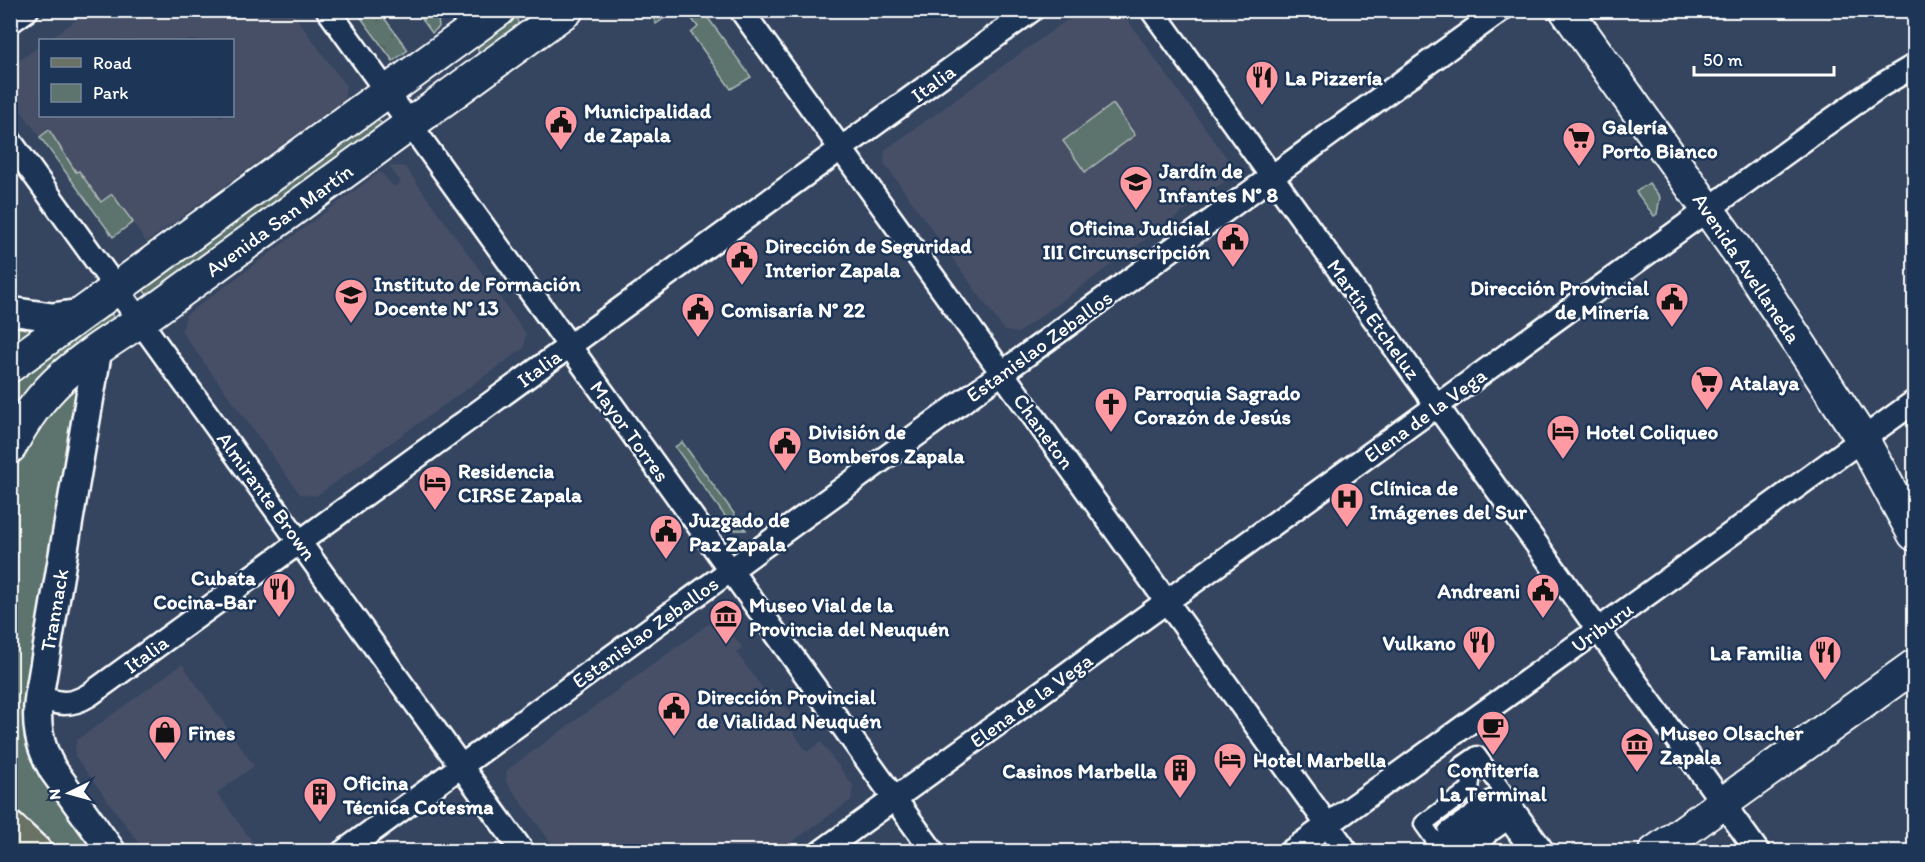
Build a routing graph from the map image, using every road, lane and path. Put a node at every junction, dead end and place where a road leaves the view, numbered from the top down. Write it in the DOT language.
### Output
graph roads {
  1 [pos="27,10"];
  2 [pos="328,10"];
  3 [pos="499,10"];
  4 [pos="567,10"];
  5 [pos="741,10"];
  6 [pos="1032,10"];
  7 [pos="1152,10"];
  8 [pos="1501,10"];
  9 [pos="1566,10"];
  10 [pos="10,22"];
  11 [pos="1914,66"];
  12 [pos="386,92"];
  13 [pos="410,125"];
  14 [pos="10,141"];
  15 [pos="841,149"];
  16 [pos="1272,177"];
  17 [pos="1708,210"];
  18 [pos="116,287"];
  19 [pos="10,311"];
  20 [pos="81,313"];
  21 [pos="140,321"];
  22 [pos="569,346"];
  23 [pos="98,349"];
  24 [pos="10,366"];
  25 [pos="1002,373"];
  26 [pos="1914,402"];
  27 [pos="1437,406"];
  28 [pos="1863,440"];
  29 [pos="10,447"];
  30 [pos="1914,534"];
  31 [pos="300,542"];
  32 [pos="730,570"];
  33 [pos="1167,601"];
  34 [pos="1598,630"];
  35 [pos="1914,666"];
  36 [pos="39,696"];
  37 [pos="462,766"];
  38 [pos="895,798"];
  39 [pos="1723,803"];
  40 [pos="1328,824"];
  41 [pos="10,829"];
  42 [pos="10,839"];
  43 [pos="20,852"];
  44 [pos="35,852"];
  45 [pos="112,852"];
  46 [pos="343,852"];
  47 [pos="524,852"];
  48 [pos="821,852"];
  49 [pos="933,852"];
  50 [pos="1290,852"];
  51 [pos="1347,852"];
  52 [pos="1443,852"];
  53 [pos="1462,852"];
  54 [pos="1530,852"];
  55 [pos="1547,852"];
  56 [pos="1655,852"];
  57 [pos="1758,852"];
  1 -- 10 [label="street"];
  2 -- 12 [label="street, Mayor Torres"];
  3 -- 12 [label="main road, Avenida San Martín"];
  4 -- 13 [label="main road, Avenida San Martín"];
  5 -- 15 [label="street, Chaneton"];
  6 -- 15 [label="street, Italia"];
  7 -- 16 [label="street, Martín Etcheluz"];
  8 -- 16 [label="street, Estanislao Zeballos"];
  9 -- 17 [label="main road, Avenida Avellaneda"];
  11 -- 17 [label="street, Elena de la Vega"];
  12 -- 13 [label="street, Mayor Torres"];
  12 -- 18 [label="main road, Avenida San Martín"];
  13 -- 21 [label="main road, Avenida San Martín"];
  13 -- 22 [label="street, Mayor Torres"];
  14 -- 18 [label="street, Almirante Brown"];
  15 -- 22 [label="street, Italia"];
  15 -- 25 [label="street, Chaneton"];
  16 -- 25 [label="street, Estanislao Zeballos"];
  16 -- 27 [label="street, Martín Etcheluz"];
  17 -- 27 [label="street, Elena de la Vega"];
  17 -- 28 [label="main road, Avenida Avellaneda"];
  18 -- 20 [label="main road, Avenida San Martín"];
  18 -- 21 [label="street, Almirante Brown"];
  19 -- 20 [label="street"];
  20 -- 24 [label="main road, Avenida San Martín"];
  21 -- 23 [label="main road, Avenida San Martín"];
  21 -- 31 [label="street, Almirante Brown"];
  22 -- 31 [label="street, Italia"];
  22 -- 32 [label="street, Mayor Torres"];
  23 -- 29 [label="main road, Avenida San Martín"];
  23 -- 36 [label="street, Trannack"];
  25 -- 32 [label="street, Estanislao Zeballos"];
  25 -- 33 [label="street, Chaneton"];
  26 -- 28 [label="street, Uriburu"];
  27 -- 33 [label="street, Elena de la Vega"];
  27 -- 34 [label="street, Martín Etcheluz"];
  28 -- 30 [label="main road, Avenida Avellaneda"];
  28 -- 34 [label="street, Uriburu"];
  31 -- 36 [label="street, Italia"];
  31 -- 37 [label="street, Almirante Brown"];
  32 -- 37 [label="street, Estanislao Zeballos"];
  32 -- 38 [label="street, Mayor Torres"];
  33 -- 38 [label="street, Elena de la Vega"];
  33 -- 40 [label="street, Chaneton"];
  34 -- 39 [label="street, Martín Etcheluz"];
  34 -- 40 [label="street, Uriburu"];
  35 -- 39 [label="main road"];
  36 -- 45 [label="street, Trannack"];
  37 -- 46 [label="street, Estanislao Zeballos"];
  37 -- 47 [label="street, Almirante Brown"];
  38 -- 48 [label="street, Elena de la Vega"];
  38 -- 49 [label="street, Mayor Torres"];
  39 -- 56 [label="main road"];
  39 -- 57 [label="street, Martín Etcheluz"];
  40 -- 50 [label="street, Uriburu"];
  40 -- 51 [label="street, Chaneton"];
  41 -- 44 [label="main road"];
  42 -- 43 [label="main road"];
  52 -- 55 [label="street"];
  53 -- 54 [label="street"];
}
